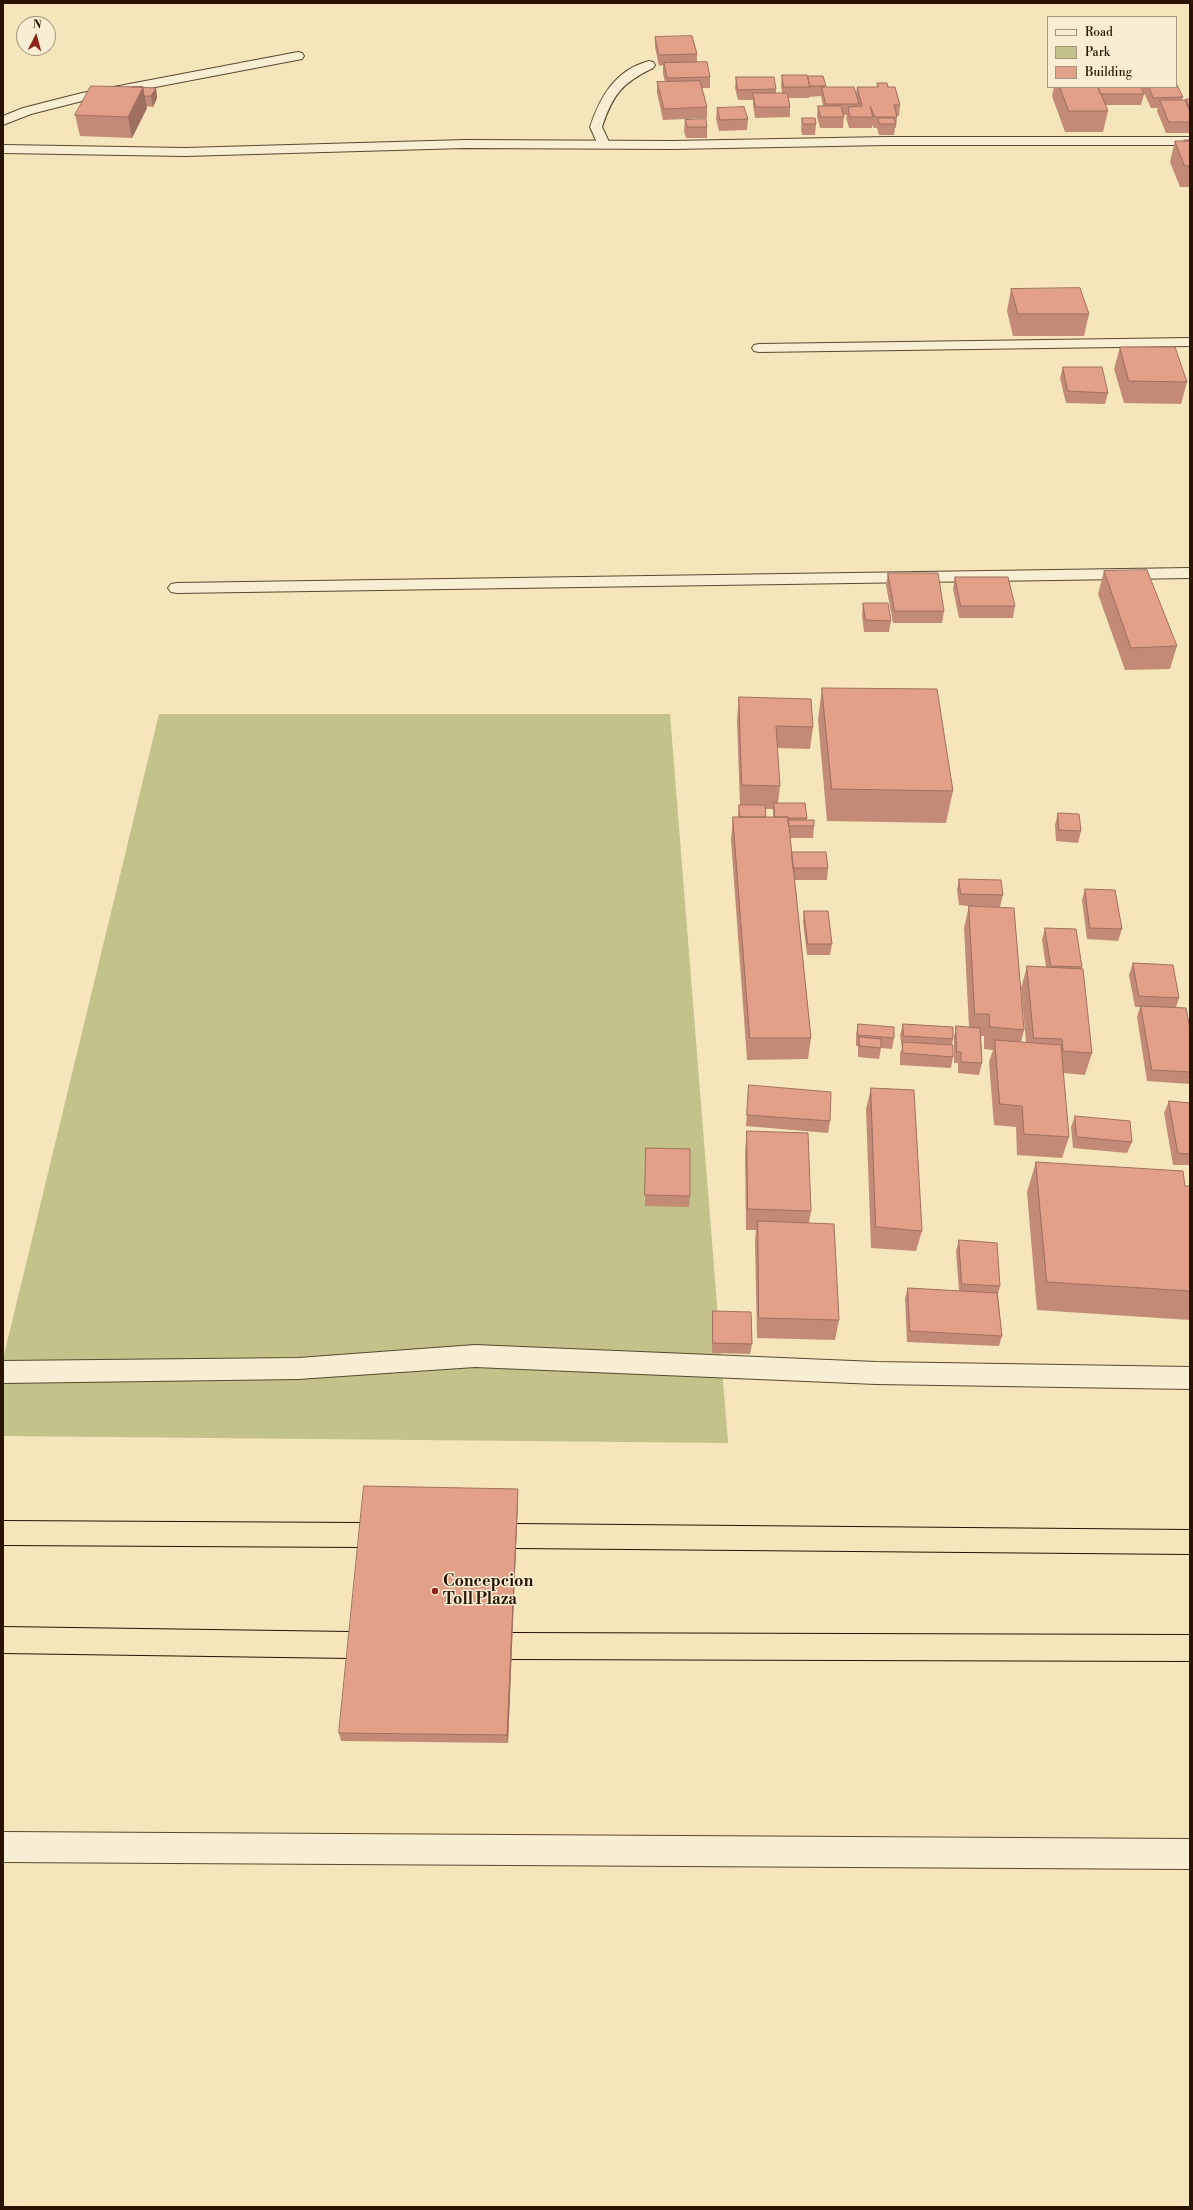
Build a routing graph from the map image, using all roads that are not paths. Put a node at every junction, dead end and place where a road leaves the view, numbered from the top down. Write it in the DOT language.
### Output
graph roads {
  1 [pos="298,56"];
  2 [pos="650,65"];
  3 [pos="3,121"];
  4 [pos="1190,141"];
  5 [pos="604,144"];
  6 [pos="3,149"];
  7 [pos="1190,342"];
  8 [pos="759,348"];
  9 [pos="1190,572"];
  10 [pos="177,588"];
  11 [pos="3,1372"];
  12 [pos="1190,1378"];
  13 [pos="3,1533"];
  14 [pos="362,1535"];
  15 [pos="516,1536"];
  16 [pos="1190,1542"];
  17 [pos="3,1640"];
  18 [pos="350,1645"];
  19 [pos="512,1646"];
  20 [pos="1190,1648"];
  21 [pos="3,1847"];
  22 [pos="1190,1854"];
  1 -- 3 [label="street"];
  2 -- 5 [label="street"];
  4 -- 5 [label="street"];
  5 -- 6 [label="street"];
  7 -- 8 [label="street"];
  9 -- 10 [label="street"];
  11 -- 12 [label="street"];
  13 -- 14 [label="highway"];
  15 -- 16 [label="highway"];
  17 -- 18 [label="highway"];
  19 -- 20 [label="highway"];
  21 -- 22 [label="street"];
}
